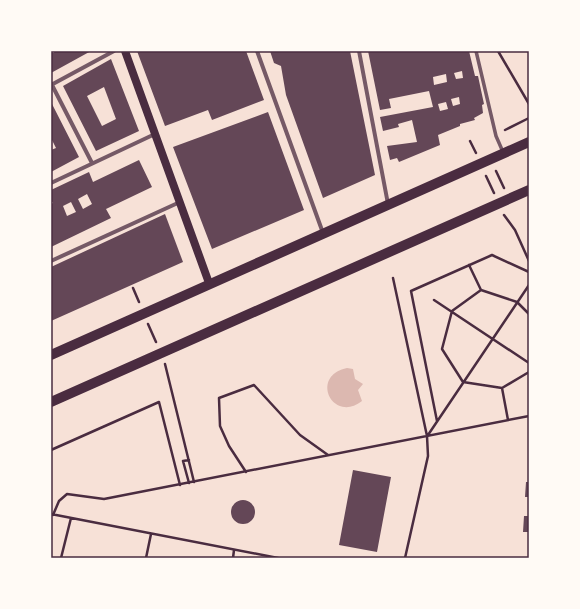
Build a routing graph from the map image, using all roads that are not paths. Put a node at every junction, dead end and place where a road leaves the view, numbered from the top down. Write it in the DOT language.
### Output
graph roads {
  1 [pos="114,51"];
  2 [pos="125,51"];
  3 [pos="257,51"];
  4 [pos="360,51"];
  5 [pos="476,51"];
  6 [pos="52,85"];
  7 [pos="155,134"];
  8 [pos="529,142"];
  9 [pos="504,153"];
  10 [pos="92,163"];
  11 [pos="51,182"];
  12 [pos="529,190"];
  13 [pos="180,202"];
  14 [pos="388,204"];
  15 [pos="323,233"];
  16 [pos="51,261"];
  17 [pos="210,283"];
  18 [pos="51,355"];
  19 [pos="51,402"];
  1 -- 6 [label="street"];
  2 -- 7 [label="main road"];
  3 -- 15 [label="street"];
  4 -- 14 [label="street"];
  5 -- 9 [label="street"];
  6 -- 10 [label="street"];
  7 -- 10 [label="street"];
  7 -- 13 [label="main road"];
  8 -- 9 [label="main road"];
  9 -- 14 [label="main road"];
  10 -- 11 [label="street"];
  12 -- 19 [label="main road"];
  13 -- 16 [label="street"];
  13 -- 17 [label="main road"];
  14 -- 15 [label="main road"];
  15 -- 17 [label="main road"];
  17 -- 18 [label="main road"];
}
